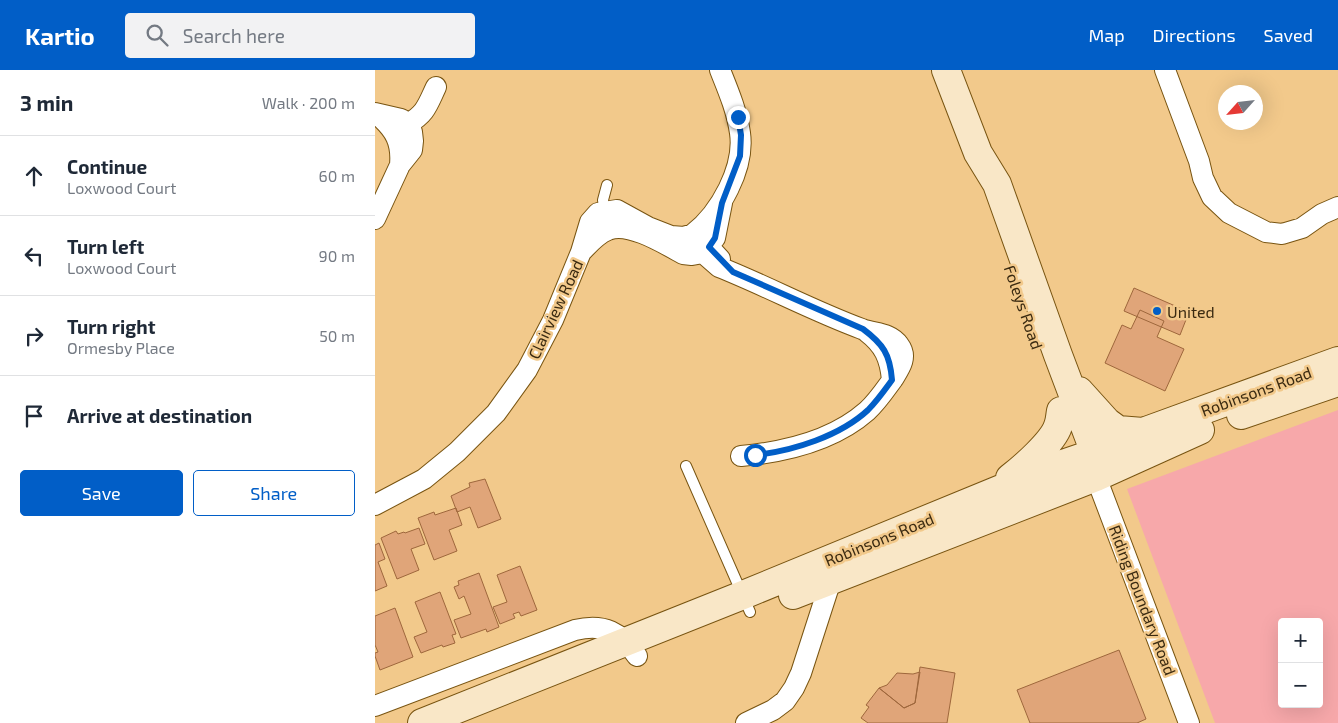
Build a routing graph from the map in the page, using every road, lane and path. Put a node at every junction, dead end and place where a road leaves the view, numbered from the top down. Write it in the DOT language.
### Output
graph roads {
  1 [pos="720,70"];
  2 [pos="946,70"];
  3 [pos="1165,70"];
  4 [pos="436,87"];
  5 [pos="377,114"];
  6 [pos="408,124"];
  7 [pos="978,153"];
  8 [pos="400,165"];
  9 [pos="607,185"];
  10 [pos="722,203"];
  11 [pos="1330,210"];
  12 [pos="375,219"];
  13 [pos="606,220"];
  14 [pos="693,234"];
  15 [pos="706,250"];
  16 [pos="1058,356"];
  17 [pos="1338,362"];
  18 [pos="1338,382"];
  19 [pos="1061,411"];
  20 [pos="1143,432"];
  21 [pos="741,456"];
  22 [pos="1091,463"];
  23 [pos="686,466"];
  24 [pos="989,494"];
  25 [pos="375,505"];
  26 [pos="831,580"];
  27 [pos="747,604"];
  28 [pos="632,649"];
  29 [pos="375,706"];
  30 [pos="423,723"];
  31 [pos="469,723"];
  32 [pos="746,723"];
  33 [pos="1189,723"];
  1 -- 10 [label="street"];
  2 -- 7 [label="main road, Foleys Road"];
  3 -- 11 [label="street"];
  4 -- 6 [label="street"];
  5 -- 6 [label="street"];
  5 -- 8 [label="street"];
  6 -- 8 [label="street"];
  7 -- 16 [label="main road, Foleys Road"];
  7 -- 19 [label="main road, Foleys Road"];
  8 -- 12 [label="street"];
  9 -- 13 [label="lane"];
  10 -- 14 [label="street"];
  10 -- 15 [label="street"];
  13 -- 14 [label="street"];
  13 -- 15 [label="street"];
  13 -- 25 [label="street, Clairview Road"];
  14 -- 15 [label="street"];
  15 -- 21 [label="street"];
  16 -- 20 [label="main road"];
  16 -- 22 [label="main road, Foleys Road"];
  17 -- 20 [label="main road, Robinsons Road"];
  18 -- 22 [label="main road, Robinsons Road"];
  19 -- 22 [label="main road, Foleys Road"];
  19 -- 24 [label="main road"];
  20 -- 22 [label="main road, Robinsons Road"];
  22 -- 24 [label="main road, Robinsons Road"];
  22 -- 26 [label="main road, Robinsons Road"];
  22 -- 33 [label="street, Riding Boundary Road"];
  23 -- 27 [label="lane"];
  24 -- 27 [label="main road, Robinsons Road"];
  26 -- 27 [label="main road, Robinsons Road"];
  26 -- 32 [label="street"];
  27 -- 28 [label="main road, Robinsons Road"];
  28 -- 29 [label="street"];
  28 -- 30 [label="main road, Robinsons Road"];
  28 -- 31 [label="main road, Robinsons Road"];
}
